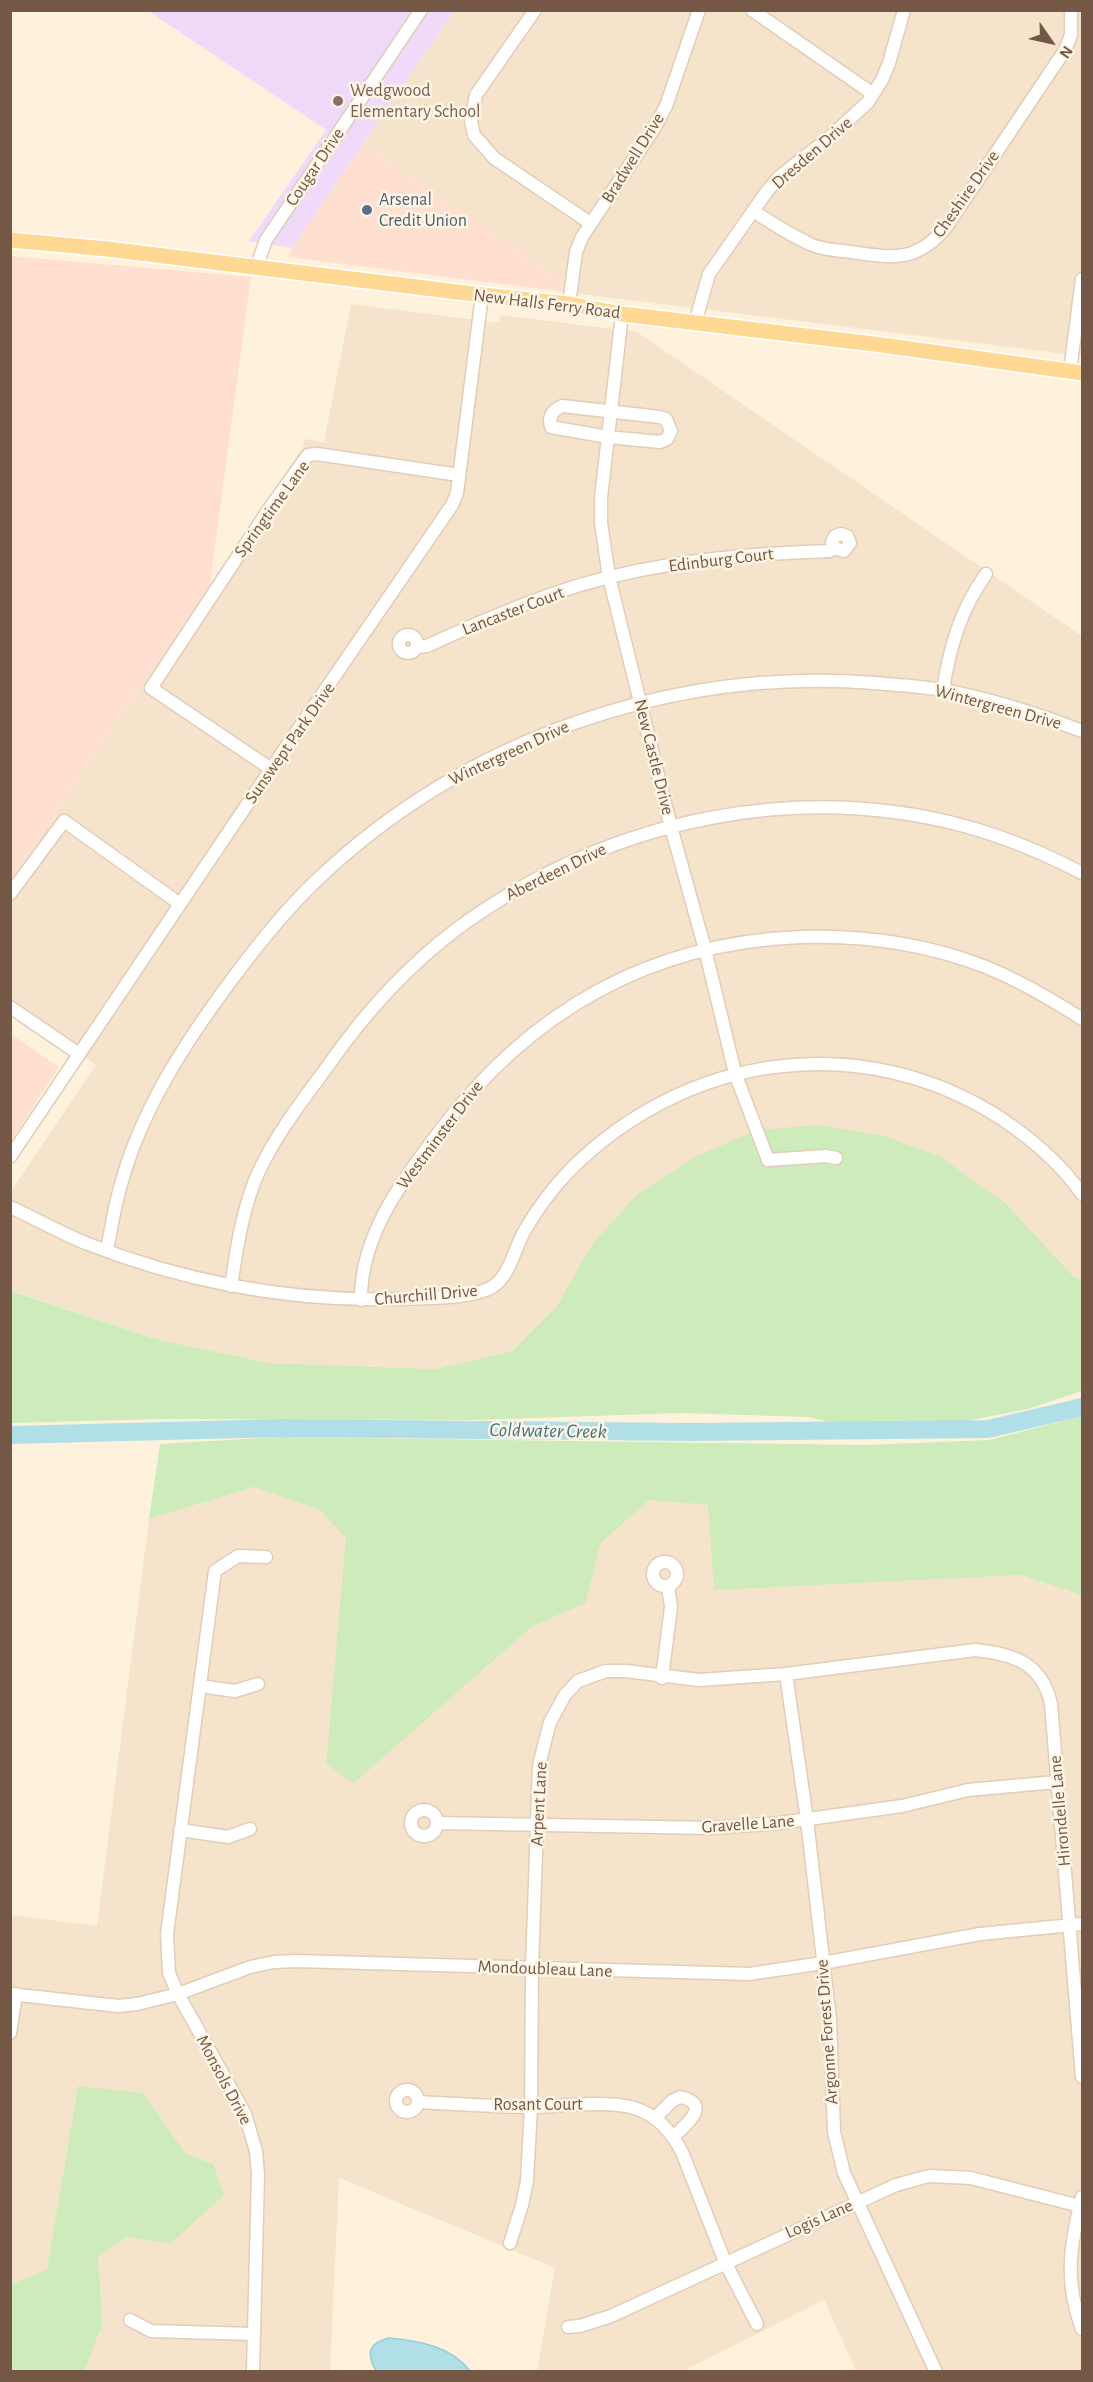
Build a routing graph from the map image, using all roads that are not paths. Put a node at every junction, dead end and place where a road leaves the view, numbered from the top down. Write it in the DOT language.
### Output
graph roads {
  1 [pos="421,10"];
  2 [pos="535,10"];
  3 [pos="699,10"];
  4 [pos="752,10"];
  5 [pos="904,10"];
  6 [pos="1071,10"];
  7 [pos="873,94"];
  8 [pos="753,211"];
  9 [pos="590,223"];
  10 [pos="10,240"];
  11 [pos="256,267"];
  12 [pos="1083,279"];
  13 [pos="482,295"];
  14 [pos="569,304"];
  15 [pos="622,314"];
  16 [pos="695,323"];
  17 [pos="1076,372"];
  18 [pos="613,410"];
  19 [pos="608,437"];
  20 [pos="459,475"];
  21 [pos="834,548"];
  22 [pos="986,574"];
  23 [pos="609,577"];
  24 [pos="417,647"];
  25 [pos="943,690"];
  26 [pos="640,703"];
  27 [pos="1083,730"];
  28 [pos="271,769"];
  29 [pos="671,827"];
  30 [pos="1083,873"];
  31 [pos="10,894"];
  32 [pos="180,904"];
  33 [pos="705,948"];
  34 [pos="10,1007"];
  35 [pos="1083,1019"];
  36 [pos="79,1054"];
  37 [pos="735,1073"];
  38 [pos="10,1157"];
  39 [pos="836,1158"];
  40 [pos="1083,1194"];
  41 [pos="10,1207"];
  42 [pos="107,1250"];
  43 [pos="231,1286"];
  44 [pos="361,1300"];
  45 [pos="266,1557"];
  46 [pos="668,1586"];
  47 [pos="1024,1661"];
  48 [pos="786,1674"];
  49 [pos="662,1678"];
  50 [pos="258,1684"];
  51 [pos="200,1686"];
  52 [pos="1056,1782"];
  53 [pos="807,1820"];
  54 [pos="437,1823"];
  55 [pos="537,1824"];
  56 [pos="250,1829"];
  57 [pos="180,1830"];
  58 [pos="1076,1925"];
  59 [pos="823,1963"];
  60 [pos="532,1968"];
  61 [pos="13,1994"];
  62 [pos="178,1994"];
  63 [pos="10,2033"];
  64 [pos="1083,2077"];
  65 [pos="418,2102"];
  66 [pos="531,2107"];
  67 [pos="655,2118"];
  68 [pos="674,2136"];
  69 [pos="1081,2201"];
  70 [pos="857,2202"];
  71 [pos="510,2243"];
  72 [pos="724,2262"];
  73 [pos="130,2320"];
  74 [pos="757,2324"];
  75 [pos="568,2327"];
  76 [pos="1083,2329"];
  77 [pos="253,2334"];
  78 [pos="253,2372"];
  79 [pos="936,2372"];
  1 -- 11 [label="street, Cougar Drive"];
  2 -- 9 [label="street"];
  3 -- 9 [label="street, Bradwell Drive"];
  4 -- 7 [label="street"];
  5 -- 7 [label="street, Dresden Drive"];
  6 -- 8 [label="street, Cheshire Drive"];
  7 -- 8 [label="street, Dresden Drive"];
  8 -- 16 [label="street, Dresden Drive"];
  9 -- 14 [label="street, Bradwell Drive"];
  10 -- 11 [label="main road, New Halls Ferry Road"];
  11 -- 13 [label="main road, New Halls Ferry Road"];
  12 -- 17 [label="street"];
  13 -- 14 [label="main road, New Halls Ferry Road"];
  13 -- 20 [label="street, Sunswept Park Drive"];
  14 -- 15 [label="main road, New Halls Ferry Road"];
  15 -- 16 [label="main road, New Halls Ferry Road"];
  15 -- 18 [label="street, New Castle Drive"];
  16 -- 17 [label="main road, New Halls Ferry Road"];
  18 -- 19 [label="street, New Castle Drive"];
  18 -- 19 [label="street"];
  18 -- 19 [label="street"];
  19 -- 23 [label="street, New Castle Drive"];
  20 -- 28 [label="street, Sunswept Park Drive"];
  20 -- 28 [label="street, Springtime Lane"];
  21 -- 23 [label="street, Edinburg Court"];
  22 -- 25 [label="street"];
  23 -- 24 [label="street, Lancaster Court"];
  23 -- 26 [label="street, New Castle Drive"];
  25 -- 26 [label="street, Wintergreen Drive"];
  25 -- 27 [label="street, Wintergreen Drive"];
  26 -- 29 [label="street, New Castle Drive"];
  26 -- 42 [label="street, Wintergreen Drive"];
  28 -- 32 [label="street, Sunswept Park Drive"];
  29 -- 30 [label="street, Aberdeen Drive"];
  29 -- 33 [label="street, New Castle Drive"];
  29 -- 43 [label="street, Aberdeen Drive"];
  31 -- 32 [label="street"];
  32 -- 36 [label="street, Sunswept Park Drive"];
  33 -- 35 [label="street, Westminster Drive"];
  33 -- 37 [label="street, New Castle Drive"];
  33 -- 44 [label="street, Westminster Drive"];
  34 -- 36 [label="street"];
  36 -- 38 [label="street, Sunswept Park Drive"];
  37 -- 39 [label="street, New Castle Drive"];
  37 -- 40 [label="street, Churchill Drive"];
  37 -- 44 [label="street, Churchill Drive"];
  41 -- 42 [label="street, Churchill Drive"];
  42 -- 43 [label="street, Churchill Drive"];
  43 -- 44 [label="street, Churchill Drive"];
  45 -- 51 [label="street, Monsols Drive"];
  46 -- 49 [label="street"];
  47 -- 48 [label="street, Arpent Lane"];
  47 -- 52 [label="street, Hirondelle Lane"];
  48 -- 49 [label="street, Arpent Lane"];
  48 -- 53 [label="street, Argonne Forest Drive"];
  49 -- 55 [label="street, Arpent Lane"];
  50 -- 51 [label="street"];
  51 -- 57 [label="street, Monsols Drive"];
  52 -- 53 [label="street, Gravelle Lane"];
  52 -- 58 [label="street, Hirondelle Lane"];
  53 -- 55 [label="street, Gravelle Lane"];
  53 -- 59 [label="street, Argonne Forest Drive"];
  54 -- 55 [label="street, Gravelle Lane"];
  55 -- 60 [label="street, Arpent Lane"];
  56 -- 57 [label="street"];
  57 -- 62 [label="street, Monsols Drive"];
  58 -- 59 [label="street, Mondoubleau Lane"];
  58 -- 64 [label="street, Hirondelle Lane"];
  59 -- 60 [label="street, Mondoubleau Lane"];
  59 -- 70 [label="street, Argonne Forest Drive"];
  60 -- 62 [label="street, Mondoubleau Lane"];
  60 -- 66 [label="street, Arpent Lane"];
  61 -- 62 [label="street, Mondoubleau Lane"];
  61 -- 63 [label="street"];
  62 -- 77 [label="street, Monsols Drive"];
  65 -- 66 [label="street, Rosant Court"];
  66 -- 67 [label="street, Rosant Court"];
  66 -- 71 [label="street, Arpent Lane"];
  67 -- 68 [label="street, Rosant Court"];
  67 -- 68 [label="street"];
  68 -- 72 [label="street, Rosant Court"];
  69 -- 70 [label="street, Logis Lane"];
  69 -- 76 [label="street"];
  70 -- 72 [label="street, Logis Lane"];
  70 -- 79 [label="street, Argonne Forest Drive"];
  72 -- 74 [label="street, Rosant Court"];
  72 -- 75 [label="street, Logis Lane"];
  73 -- 77 [label="street"];
  77 -- 78 [label="street, Monsols Drive"];
}
